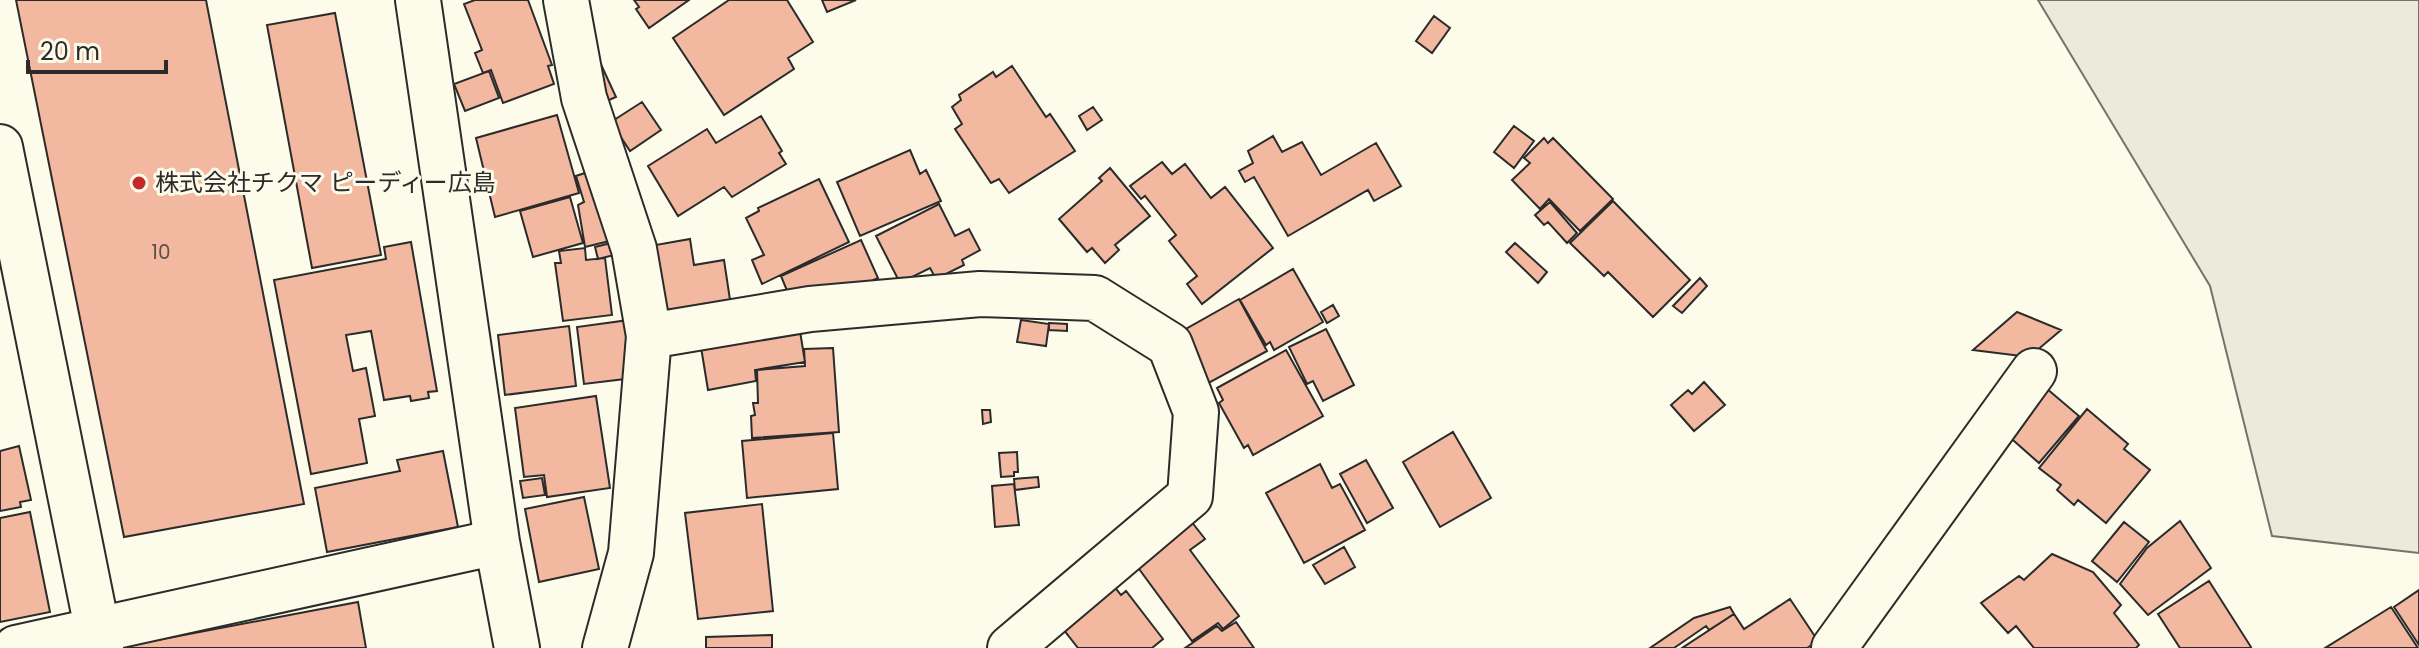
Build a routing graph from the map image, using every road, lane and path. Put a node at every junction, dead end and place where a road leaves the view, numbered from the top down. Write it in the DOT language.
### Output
graph roads {
  1 [pos="418,0"];
  2 [pos="566,0"];
  3 [pos="0,147"];
  4 [pos="649,336"];
  5 [pos="2034,371"];
  6 [pos="497,542"];
  7 [pos="99,639"];
  8 [pos="16,648"];
  9 [pos="517,648"];
  10 [pos="605,648"];
  11 [pos="1010,648"];
  12 [pos="1834,648"];
  1 -- 6 [label="street"];
  2 -- 4 [label="street"];
  3 -- 7 [label="street"];
  4 -- 10 [label="street"];
  4 -- 11 [label="street"];
  5 -- 12 [label="street"];
  6 -- 7 [label="street"];
  6 -- 9 [label="street"];
  7 -- 8 [label="street"];
}
